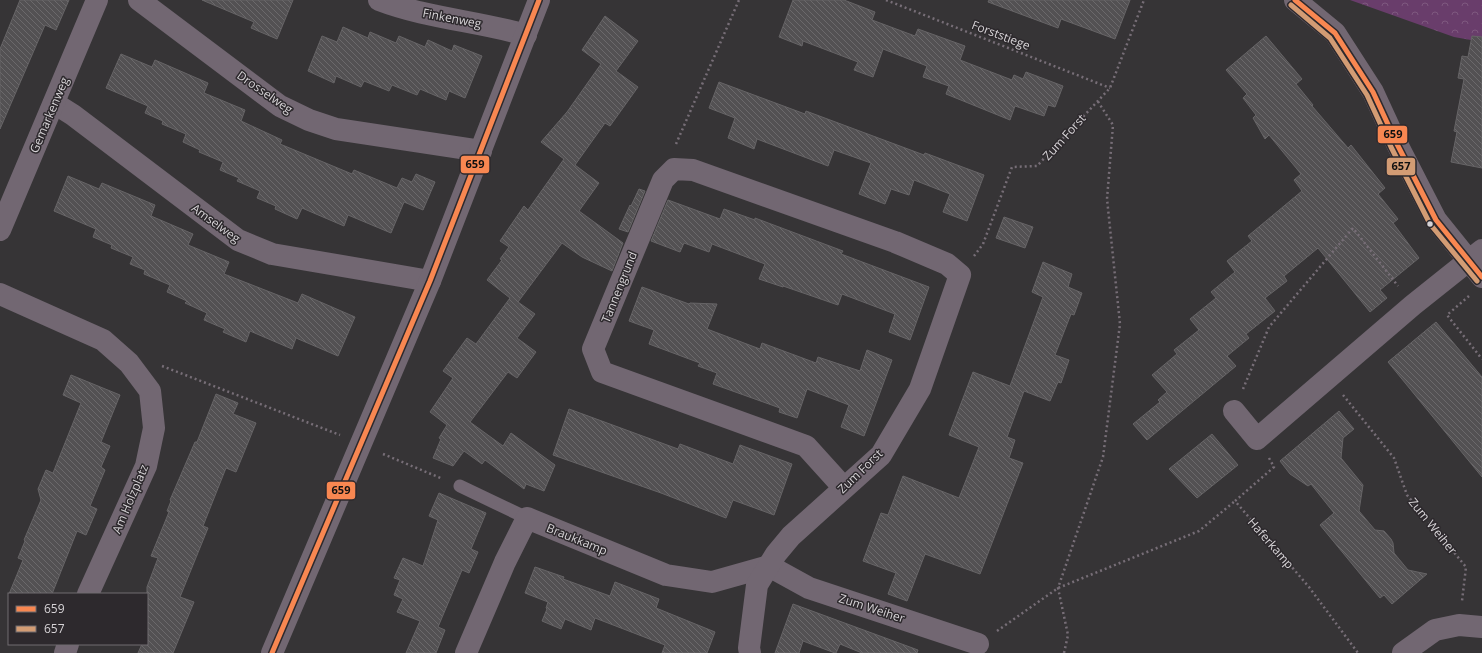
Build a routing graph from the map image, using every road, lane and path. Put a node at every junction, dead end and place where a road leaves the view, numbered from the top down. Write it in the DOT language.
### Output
graph roads {
  1 [pos="97,0"];
  2 [pos="139,0"];
  3 [pos="379,0"];
  4 [pos="539,0"];
  5 [pos="739,0"];
  6 [pos="886,0"];
  7 [pos="1144,0"];
  8 [pos="1295,0"];
  9 [pos="526,35"];
  10 [pos="1110,88"];
  11 [pos="1097,100"];
  12 [pos="54,103"];
  13 [pos="481,151"];
  14 [pos="674,168"];
  15 [pos="0,230"];
  16 [pos="1475,255"];
  17 [pos="960,275"];
  18 [pos="1482,277"];
  19 [pos="430,281"];
  20 [pos="0,294"];
  21 [pos="1470,296"];
  22 [pos="1413,305"];
  23 [pos="1482,359"];
  24 [pos="161,366"];
  25 [pos="1329,378"];
  26 [pos="1234,411"];
  27 [pos="1257,439"];
  28 [pos="360,444"];
  29 [pos="460,486"];
  30 [pos="844,488"];
  31 [pos="1234,501"];
  32 [pos="527,518"];
  33 [pos="769,566"];
  34 [pos="1058,588"];
  35 [pos="88,593"];
  36 [pos="1460,625"];
  37 [pos="1482,627"];
  38 [pos="978,644"];
  39 [pos="272,653"];
  40 [pos="466,653"];
  41 [pos="750,653"];
  42 [pos="1064,653"];
  43 [pos="1358,653"];
  44 [pos="1403,653"];
  1 -- 12 [label="street, Gemarkenweg"];
  2 -- 13 [label="street, Drosselweg"];
  3 -- 9 [label="street, Finkenweg"];
  4 -- 9 [label="street"];
  5 -- 14 [label="path"];
  6 -- 10 [label="path, Forststiege"];
  7 -- 10 [label="path, Zum Forst"];
  8 -- 16 [label="street"];
  9 -- 13 [label="street"];
  10 -- 11 [label="path, Zum Forst"];
  11 -- 17 [label="path, Zum Forst"];
  11 -- 34 [label="path"];
  12 -- 15 [label="street, Gemarkenweg"];
  12 -- 19 [label="street, Amselweg"];
  13 -- 19 [label="street"];
  14 -- 17 [label="street"];
  14 -- 30 [label="street, Tannengrund"];
  16 -- 18 [label="street"];
  16 -- 22 [label="street"];
  17 -- 30 [label="street, Zum Forst"];
  19 -- 28 [label="street"];
  20 -- 35 [label="street, Am Holzplatz"];
  21 -- 23 [label="path"];
  22 -- 25 [label="street"];
  22 -- 26 [label="path"];
  24 -- 28 [label="path"];
  25 -- 27 [label="street"];
  25 -- 36 [label="path, Zum Weiher"];
  26 -- 27 [label="street"];
  27 -- 31 [label="path"];
  28 -- 29 [label="path"];
  28 -- 39 [label="street"];
  29 -- 32 [label="lane"];
  30 -- 33 [label="street, Zum Forst"];
  31 -- 34 [label="path"];
  31 -- 43 [label="path, Haferkamp"];
  32 -- 33 [label="street, Braukkamp"];
  32 -- 40 [label="street"];
  33 -- 38 [label="street, Zum Weiher"];
  33 -- 41 [label="street, Zum Forst"];
  34 -- 38 [label="path"];
  34 -- 42 [label="path"];
  36 -- 37 [label="street"];
  36 -- 44 [label="street"];
}
